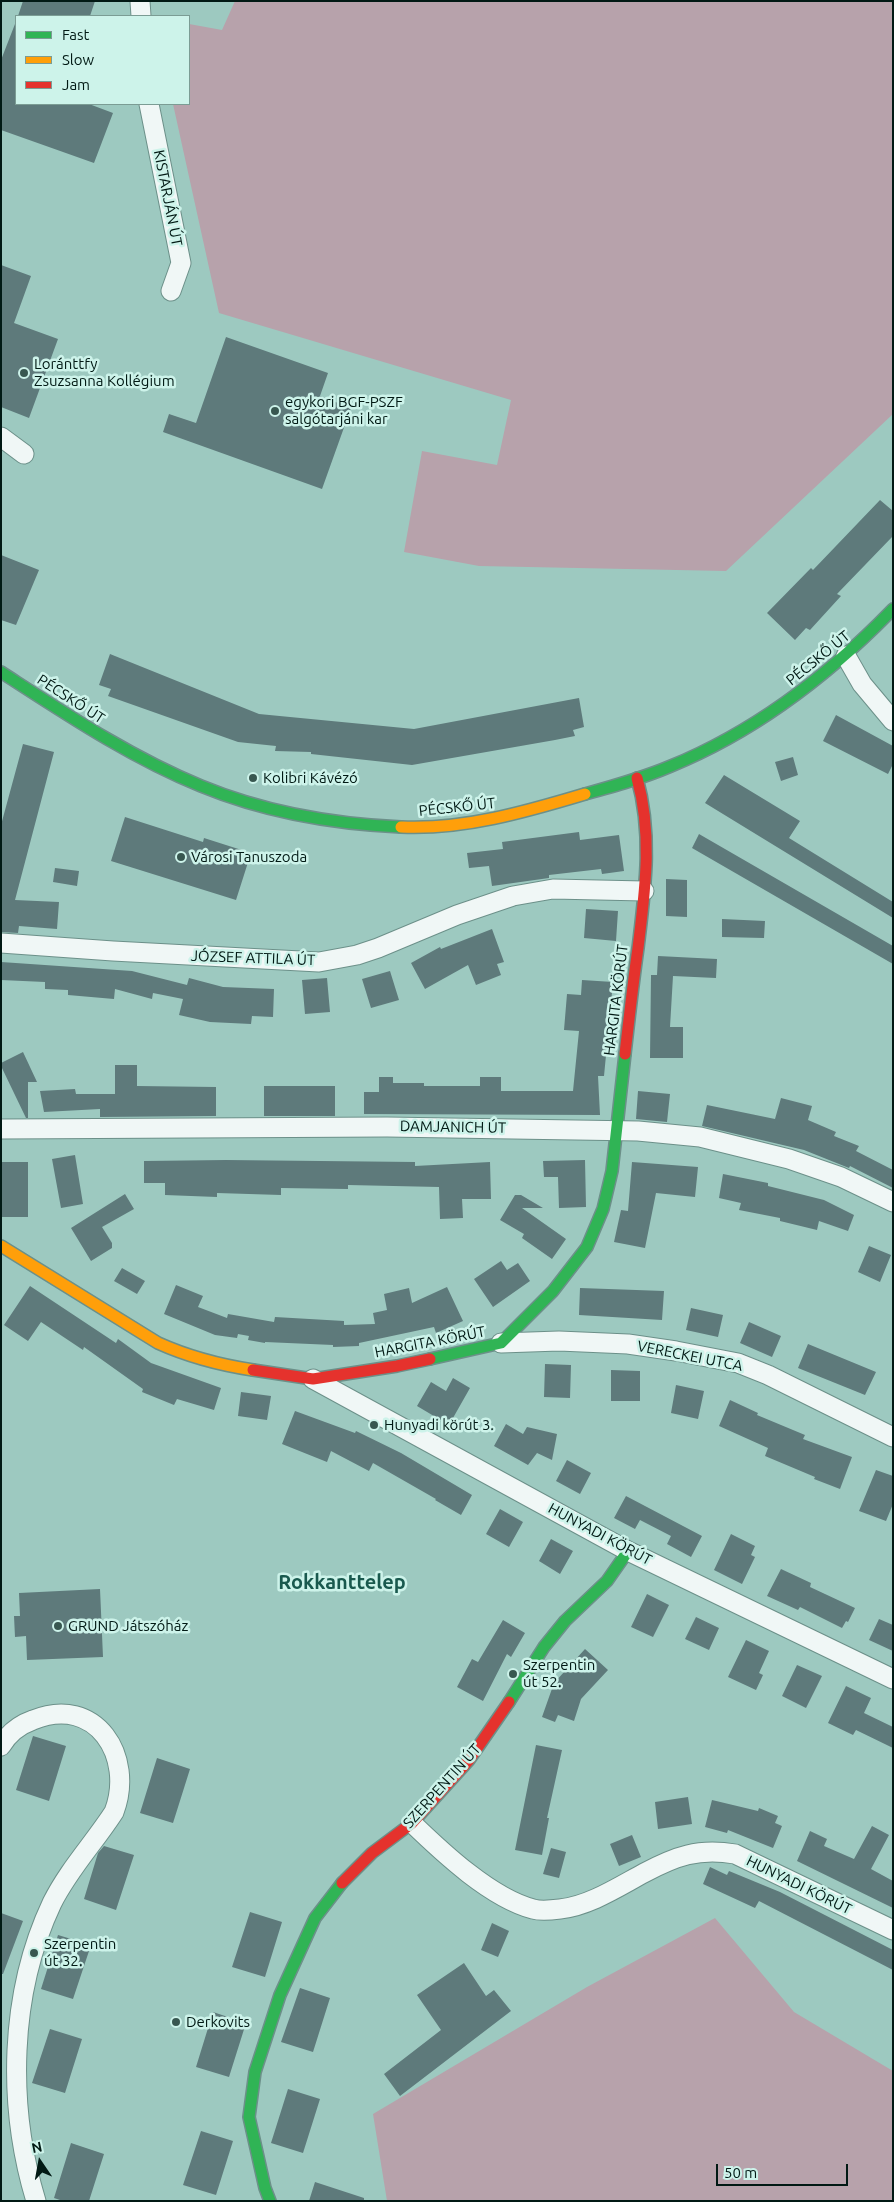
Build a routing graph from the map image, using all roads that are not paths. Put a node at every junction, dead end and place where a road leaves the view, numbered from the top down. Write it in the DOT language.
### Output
graph roads {
  1 [pos="140,1"];
  2 [pos="141,15"];
  3 [pos="149,105"];
  4 [pos="171,291"];
  5 [pos="1,437"];
  6 [pos="24,454"];
  7 [pos="893,609"];
  8 [pos="846,656"];
  9 [pos="1,672"];
  10 [pos="893,721"];
  11 [pos="637,778"];
  12 [pos="644,891"];
  13 [pos="1,943"];
  14 [pos="1,1129"];
  15 [pos="616,1129"];
  16 [pos="893,1202"];
  17 [pos="1,1246"];
  18 [pos="502,1343"];
  19 [pos="313,1379"];
  20 [pos="893,1437"];
  21 [pos="628,1551"];
  22 [pos="893,1679"];
  23 [pos="1,1746"];
  24 [pos="412,1823"];
  25 [pos="893,1930"];
  26 [pos="36,2201"];
  27 [pos="270,2201"];
  1 -- 2 [label="street"];
  3 -- 4 [label="street, KISTARJÁN ÚT"];
  5 -- 6 [label="street"];
  7 -- 8 [label="street, PÉCSKŐ ÚT"];
  8 -- 10 [label="street"];
  8 -- 11 [label="street, PÉCSKŐ ÚT"];
  9 -- 11 [label="street, PÉCSKŐ ÚT"];
  11 -- 12 [label="street, HARGITA KÖRÚT"];
  12 -- 13 [label="street, JÓZSEF ATTILA ÚT"];
  12 -- 15 [label="street, HARGITA KÖRÚT"];
  14 -- 15 [label="street, DAMJANICH ÚT"];
  15 -- 16 [label="street, DAMJANICH ÚT"];
  15 -- 18 [label="street, HARGITA KÖRÚT"];
  17 -- 19 [label="street, HARGITA KÖRÚT"];
  18 -- 19 [label="street, HARGITA KÖRÚT"];
  18 -- 20 [label="street, VERECKEI UTCA"];
  19 -- 21 [label="street, HUNYADI KÖRÚT"];
  21 -- 22 [label="street, HUNYADI KÖRÚT"];
  21 -- 24 [label="street, SZERPENTIN ÚT"];
  23 -- 26 [label="street"];
  24 -- 25 [label="street, HUNYADI KÖRÚT"];
  24 -- 27 [label="street, SZERPENTIN ÚT"];
}
